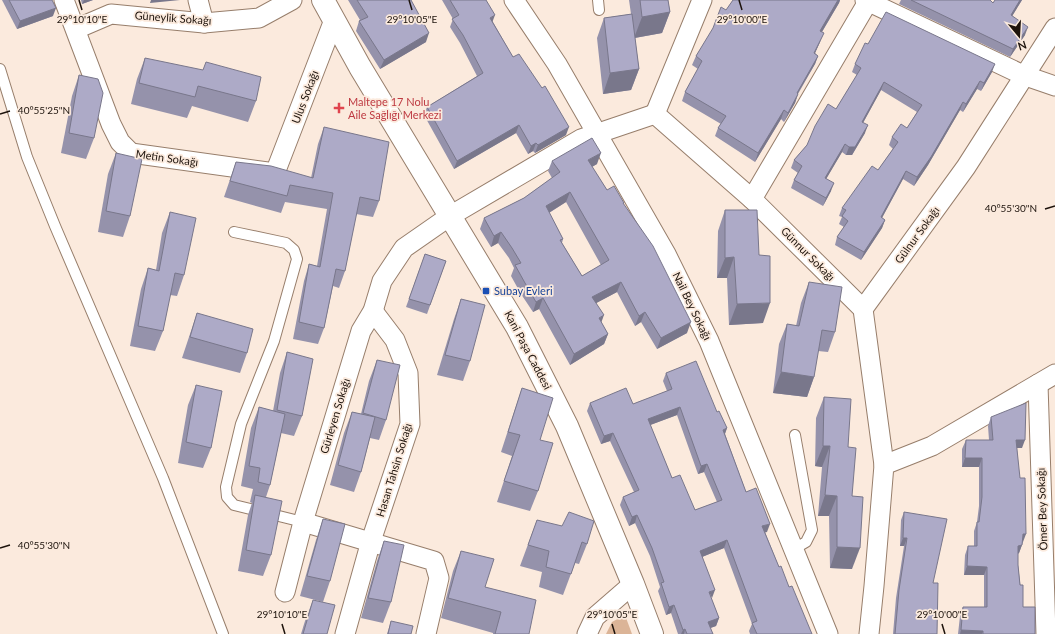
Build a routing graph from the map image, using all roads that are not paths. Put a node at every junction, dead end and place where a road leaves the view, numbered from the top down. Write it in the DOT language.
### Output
graph roads {
  1 [pos="64,0"];
  2 [pos="198,0"];
  3 [pos="292,0"];
  4 [pos="323,0"];
  5 [pos="514,0"];
  6 [pos="702,0"];
  7 [pos="867,0"];
  8 [pos="334,20"];
  9 [pos="204,23"];
  10 [pos="1055,28"];
  11 [pos="76,29"];
  12 [pos="0,69"];
  13 [pos="1023,75"];
  14 [pos="1055,86"];
  15 [pos="656,114"];
  16 [pos="598,132"];
  17 [pos="275,173"];
  18 [pos="752,199"];
  19 [pos="450,216"];
  20 [pos="234,232"];
  21 [pos="863,309"];
  22 [pos="373,312"];
  23 [pos="1055,374"];
  24 [pos="1038,384"];
  25 [pos="795,435"];
  26 [pos="884,465"];
  27 [pos="303,522"];
  28 [pos="371,542"];
  29 [pos="794,549"];
  30 [pos="633,584"];
  31 [pos="285,592"];
  32 [pos="223,634"];
  33 [pos="344,634"];
  34 [pos="426,634"];
  35 [pos="587,634"];
  36 [pos="652,634"];
  37 [pos="828,634"];
  38 [pos="868,634"];
  39 [pos="1046,634"];
  1 -- 11 [label="street, Metin Sokağı"];
  2 -- 9 [label="street"];
  3 -- 9 [label="street, Güneylik Sokağı"];
  4 -- 8 [label="street, Kani Paşa Caddesi"];
  5 -- 16 [label="street, Nail Bey Sokağı"];
  6 -- 15 [label="street"];
  7 -- 13 [label="street"];
  7 -- 18 [label="street"];
  8 -- 17 [label="street, Ulus Sokağı"];
  8 -- 19 [label="street, Kani Paşa Caddesi"];
  9 -- 11 [label="street, Güneylik Sokağı"];
  10 -- 13 [label="street, Gülnur Sokağı"];
  11 -- 17 [label="street, Metin Sokağı"];
  12 -- 32 [label="lane"];
  13 -- 14 [label="street"];
  13 -- 21 [label="street, Gülnur Sokağı"];
  15 -- 16 [label="street"];
  15 -- 18 [label="street, Günnur Sokağı"];
  16 -- 19 [label="street"];
  16 -- 29 [label="street, Nail Bey Sokağı"];
  18 -- 21 [label="street, Günnur Sokağı"];
  19 -- 22 [label="street, Gürleyen Sokağı"];
  19 -- 30 [label="street, Kani Paşa Caddesi"];
  20 -- 27 [label="lane"];
  21 -- 26 [label="street"];
  22 -- 27 [label="street, Gürleyen Sokağı"];
  22 -- 28 [label="street, Hasan Tahsin Sokağı"];
  23 -- 24 [label="street"];
  24 -- 26 [label="street"];
  24 -- 39 [label="street, Ömer Bey Sokağı"];
  25 -- 29 [label="lane"];
  26 -- 38 [label="street"];
  27 -- 28 [label="street"];
  27 -- 31 [label="street, Gürleyen Sokağı"];
  28 -- 33 [label="street, Hasan Tahsin Sokağı"];
  28 -- 34 [label="street"];
  29 -- 37 [label="street, Nail Bey Sokağı"];
  30 -- 35 [label="street"];
  30 -- 36 [label="street, Kani Paşa Caddesi"];
}
